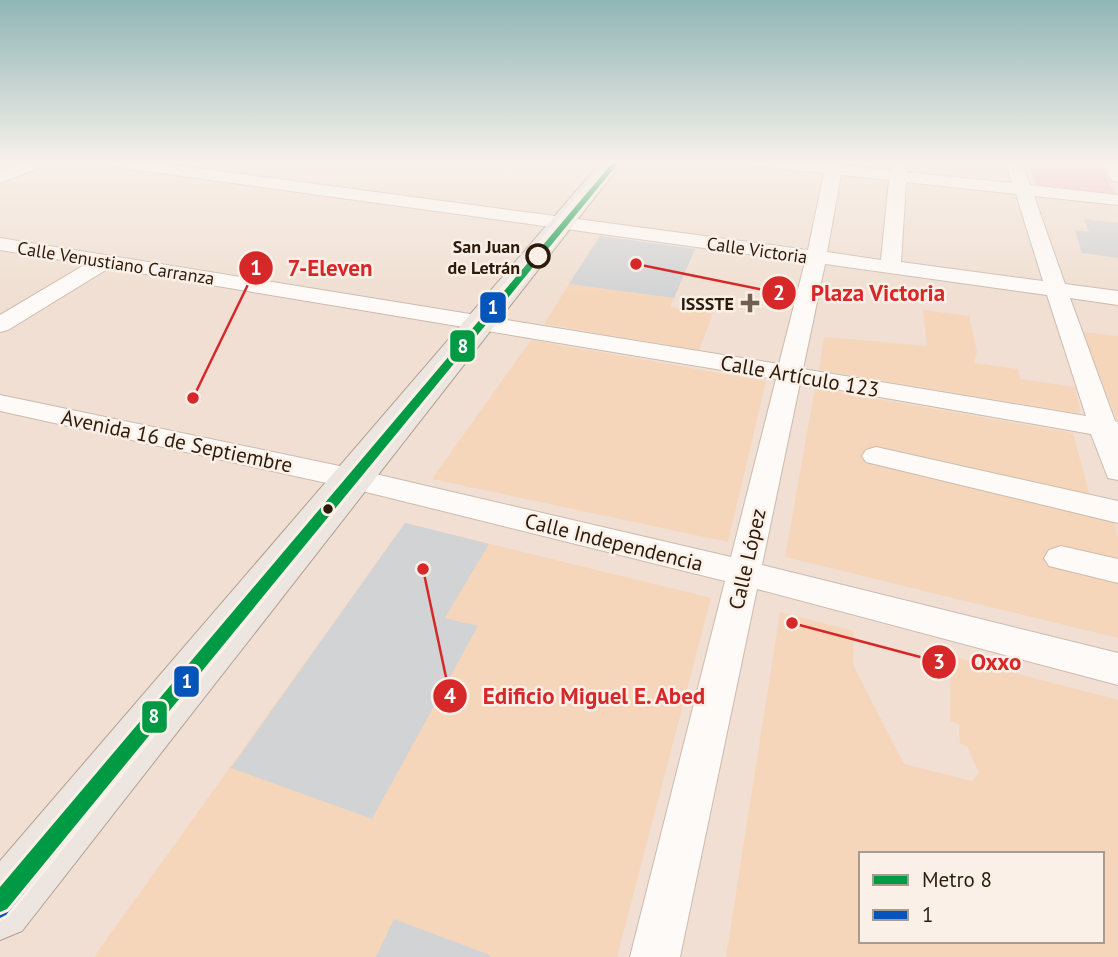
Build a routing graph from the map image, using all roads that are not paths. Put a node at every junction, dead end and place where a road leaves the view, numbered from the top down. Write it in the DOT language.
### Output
graph roads {
  1 [pos="447,206"];
  2 [pos="576,206"];
  3 [pos="826,206"];
  4 [pos="896,206"];
  5 [pos="1028,206"];
  6 [pos="563,221"];
  7 [pos="0,244"];
  8 [pos="816,259"];
  9 [pos="104,262"];
  10 [pos="890,268"];
  11 [pos="1056,290"];
  12 [pos="1118,298"];
  13 [pos="481,321"];
  14 [pos="0,325"];
  15 [pos="790,374"];
  16 [pos="0,402"];
  17 [pos="1110,428"];
  18 [pos="876,456"];
  19 [pos="1118,471"];
  20 [pos="354,479"];
  21 [pos="1118,512"];
  22 [pos="1061,558"];
  23 [pos="1118,571"];
  24 [pos="744,573"];
  25 [pos="1118,669"];
  26 [pos="0,909"];
  27 [pos="655,957"];
  1 -- 6 [label="street, Calle Victoria"];
  2 -- 6 [label="main road"];
  3 -- 8 [label="street, Calle López"];
  4 -- 10 [label="street"];
  5 -- 11 [label="street"];
  6 -- 8 [label="street, Calle Victoria"];
  6 -- 13 [label="main road"];
  7 -- 9 [label="street, Calle Venustiano Carranza"];
  8 -- 10 [label="street, Calle Victoria"];
  8 -- 15 [label="street, Calle López"];
  9 -- 13 [label="street, Calle Venustiano Carranza"];
  9 -- 14 [label="street"];
  10 -- 11 [label="street, Calle Victoria"];
  11 -- 12 [label="street, Calle Victoria"];
  11 -- 17 [label="street"];
  13 -- 15 [label="street, Calle Artículo 123"];
  13 -- 20 [label="main road"];
  15 -- 17 [label="street, Calle Artículo 123"];
  15 -- 24 [label="street, Calle López"];
  16 -- 20 [label="street, Avenida 16 de Septiembre"];
  17 -- 19 [label="street"];
  18 -- 21 [label="street"];
  20 -- 24 [label="street, Calle Independencia"];
  20 -- 26 [label="main road"];
  22 -- 23 [label="street"];
  24 -- 25 [label="street, Calle Independencia"];
  24 -- 27 [label="street, Calle López"];
}
